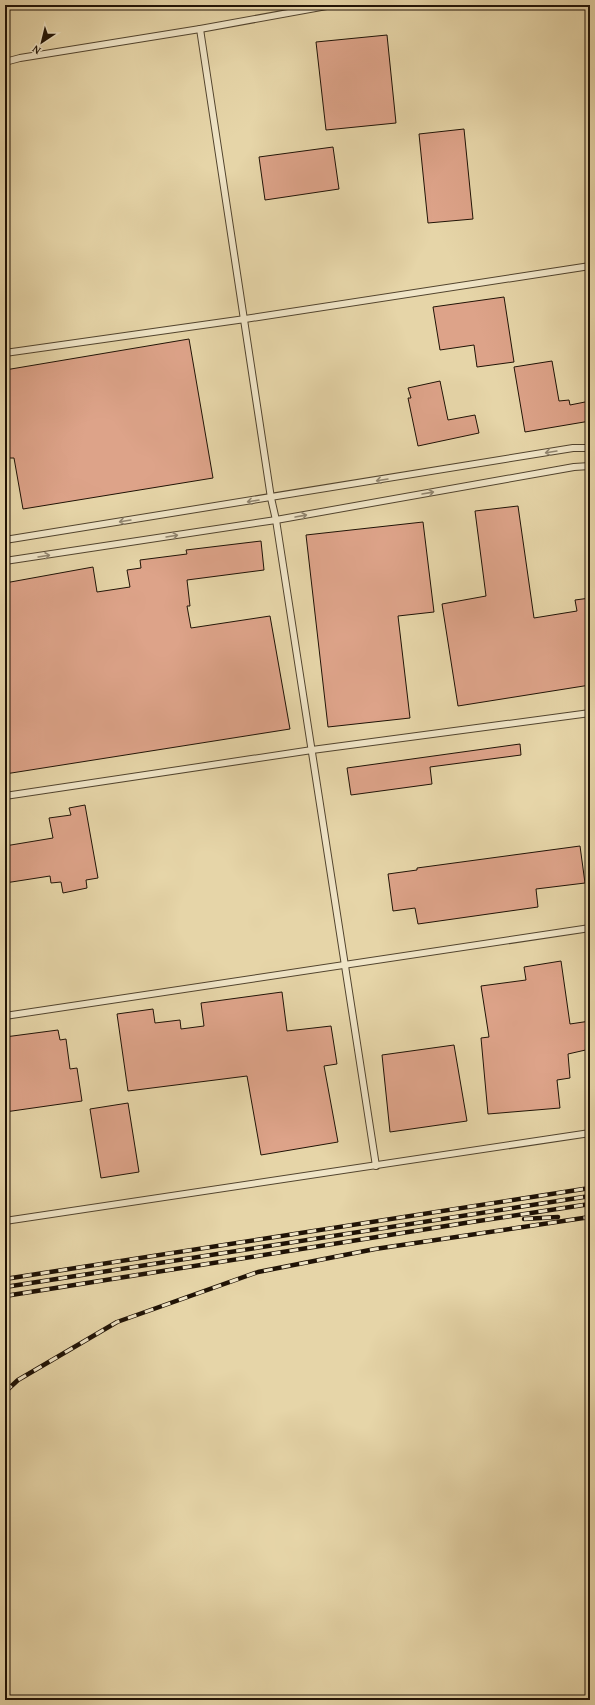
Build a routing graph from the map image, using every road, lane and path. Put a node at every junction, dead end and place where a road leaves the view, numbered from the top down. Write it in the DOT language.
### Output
graph roads {
  1 [pos="332,5"];
  2 [pos="200,29"];
  3 [pos="5,62"];
  4 [pos="590,266"];
  5 [pos="245,319"];
  6 [pos="5,353"];
  7 [pos="590,448"];
  8 [pos="590,466"];
  9 [pos="271,498"];
  10 [pos="276,520"];
  11 [pos="5,540"];
  12 [pos="5,561"];
  13 [pos="590,713"];
  14 [pos="312,750"];
  15 [pos="5,796"];
  16 [pos="590,928"];
  17 [pos="345,965"];
  18 [pos="5,1016"];
  19 [pos="590,1133"];
  20 [pos="376,1166"];
  21 [pos="5,1220"];
  1 -- 2 [label="lane"];
  2 -- 3 [label="lane"];
  2 -- 5 [label="lane"];
  4 -- 5 [label="lane"];
  5 -- 6 [label="lane"];
  5 -- 9 [label="lane"];
  7 -- 9 [label="lane, one-way"];
  10 -- 8 [label="lane, one-way"];
  9 -- 10 [label="lane"];
  9 -- 11 [label="lane, one-way"];
  12 -- 10 [label="lane, one-way"];
  10 -- 14 [label="lane"];
  13 -- 14 [label="lane"];
  14 -- 15 [label="lane"];
  14 -- 17 [label="lane"];
  16 -- 17 [label="lane"];
  17 -- 18 [label="lane"];
  17 -- 20 [label="lane"];
  19 -- 20 [label="lane"];
  20 -- 21 [label="lane"];
}
